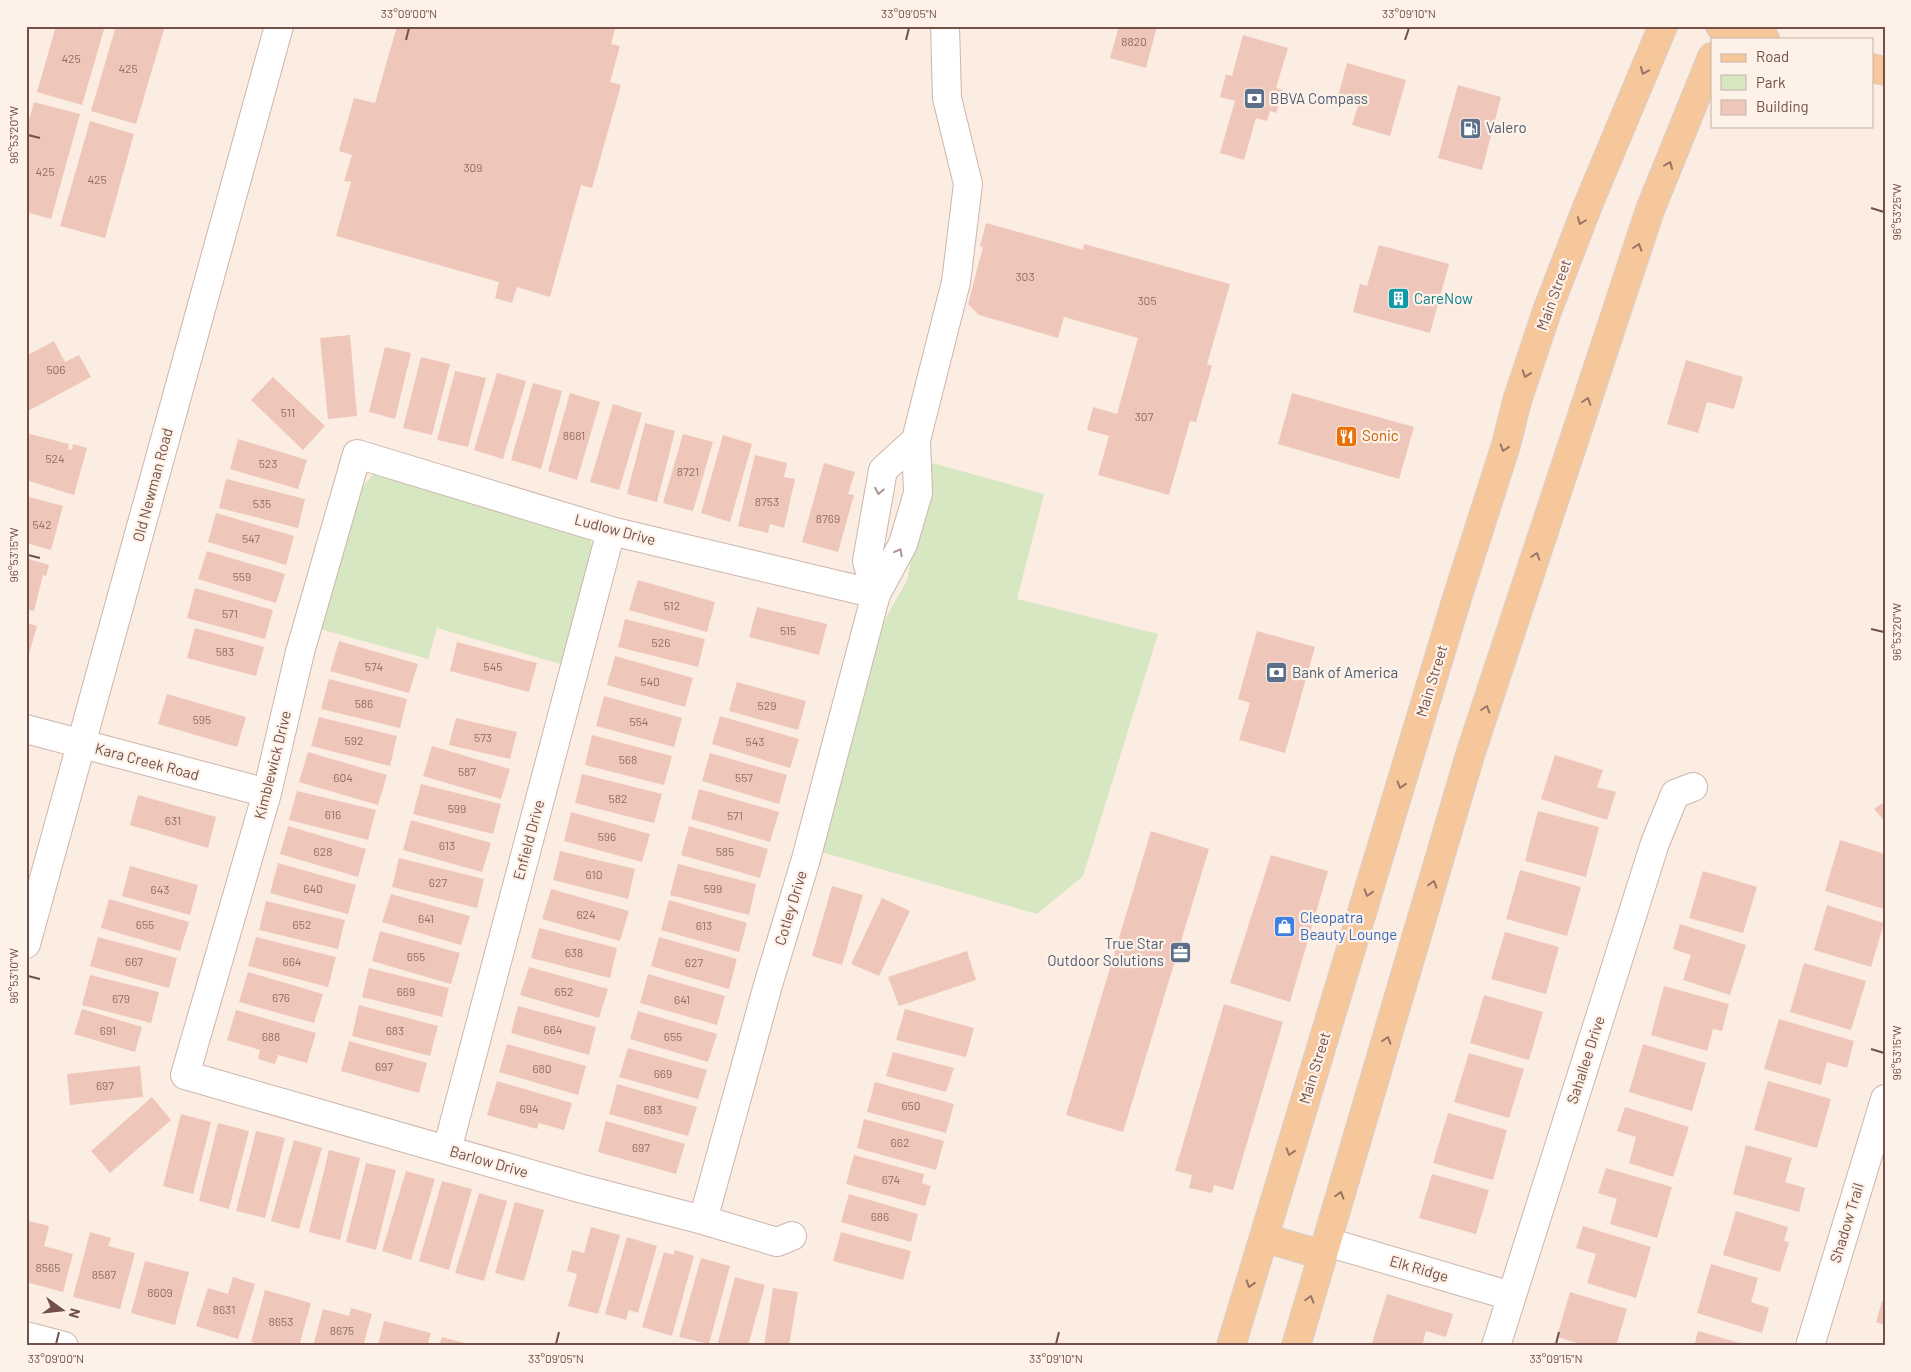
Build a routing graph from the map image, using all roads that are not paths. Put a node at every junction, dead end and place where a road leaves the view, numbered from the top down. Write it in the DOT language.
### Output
graph roads {
  1 [pos="279,26"];
  2 [pos="945,26"];
  3 [pos="1663,26"];
  4 [pos="1722,30"];
  5 [pos="1760,38"];
  6 [pos="1711,59"];
  7 [pos="916,440"];
  8 [pos="357,454"];
  9 [pos="611,530"];
  10 [pos="876,594"];
  11 [pos="26,729"];
  12 [pos="82,744"];
  13 [pos="1693,787"];
  14 [pos="267,794"];
  15 [pos="26,944"];
  16 [pos="185,1075"];
  17 [pos="1885,1099"];
  18 [pos="446,1150"];
  19 [pos="703,1220"];
  20 [pos="792,1236"];
  21 [pos="1264,1238"];
  22 [pos="1325,1249"];
  23 [pos="1511,1296"];
  24 [pos="26,1336"];
  25 [pos="64,1346"];
  26 [pos="1231,1346"];
  27 [pos="1296,1346"];
  28 [pos="1496,1346"];
  29 [pos="1810,1346"];
  1 -- 12 [label="street, Old Newman Road"];
  2 -- 7 [label="street, Cotley Drive"];
  3 -- 21 [label="main road, Main Street, one-way"];
  4 -- 5 [label="main road"];
  22 -- 6 [label="main road, one-way"];
  10 -- 7 [label="street, Cotley Drive, one-way"];
  7 -- 10 [label="street, one-way"];
  8 -- 9 [label="street, Ludlow Drive"];
  8 -- 14 [label="street, Kimblewick Drive"];
  9 -- 10 [label="street, Ludlow Drive"];
  9 -- 18 [label="street, Enfield Drive"];
  10 -- 19 [label="street, Cotley Drive"];
  11 -- 12 [label="street, Kara Creek Road"];
  12 -- 14 [label="street, Kara Creek Road"];
  12 -- 15 [label="street, Old Newman Road"];
  13 -- 23 [label="street, Sahallee Drive"];
  14 -- 16 [label="street, Kimblewick Drive"];
  16 -- 18 [label="street, Barlow Drive"];
  17 -- 29 [label="street, Shadow Trail"];
  18 -- 19 [label="street, Barlow Drive"];
  19 -- 20 [label="street, Barlow Drive"];
  21 -- 22 [label="main road"];
  21 -- 26 [label="main road, Main Street, one-way"];
  22 -- 23 [label="street, Elk Ridge"];
  27 -- 22 [label="main road, one-way"];
  23 -- 28 [label="street, Sahallee Drive"];
  24 -- 25 [label="street"];
}
